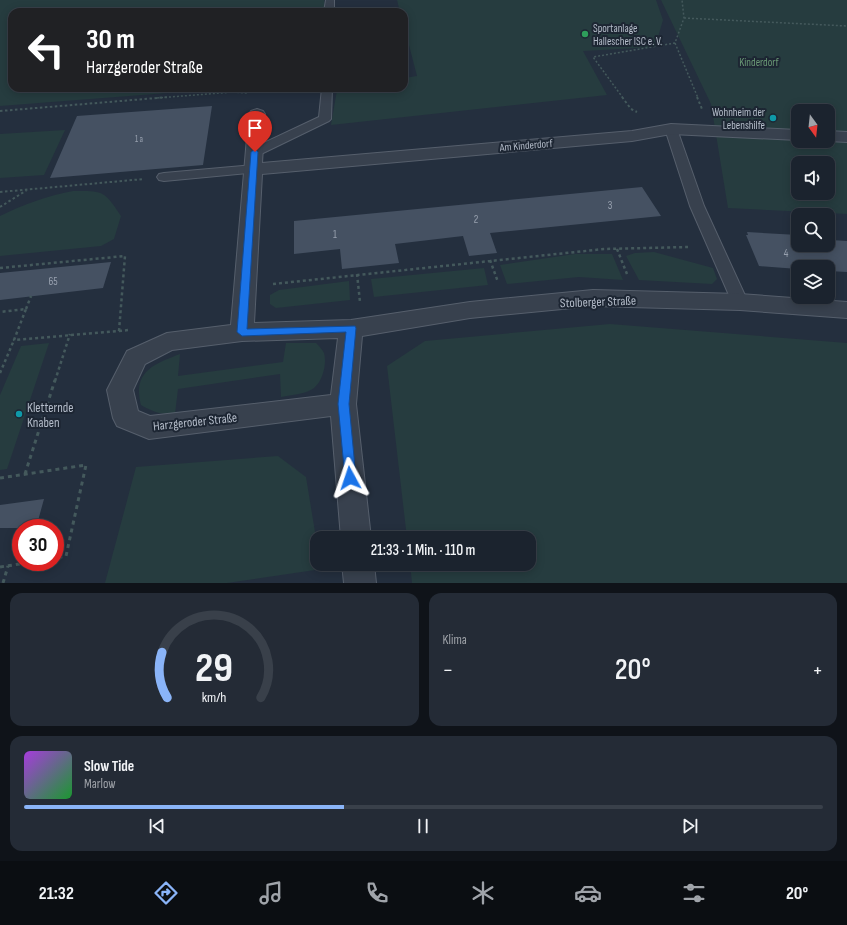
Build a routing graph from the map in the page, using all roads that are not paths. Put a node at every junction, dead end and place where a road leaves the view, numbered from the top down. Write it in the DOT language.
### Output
graph roads {
  1 [pos="327,92"];
  2 [pos="257,114"];
  3 [pos="671,129"];
  4 [pos="791,135"];
  5 [pos="835,136"];
  6 [pos="847,137"];
  7 [pos="254,160"];
  8 [pos="164,177"];
  9 [pos="740,302"];
  10 [pos="847,310"];
  11 [pos="351,328"];
  12 [pos="242,332"];
  13 [pos="343,404"];
  14 [pos="355,531"];
  15 [pos="359,571"];
  16 [pos="360,583"];
  1 -- 7 [label="lane"];
  2 -- 7 [label="street"];
  3 -- 4 [label="street, Am Kinderdorf"];
  3 -- 7 [label="street, Am Kinderdorf"];
  3 -- 9 [label="lane"];
  5 -- 6 [label="street"];
  7 -- 8 [label="lane"];
  7 -- 12 [label="street"];
  9 -- 10 [label="street, Stolberger Straße"];
  9 -- 11 [label="street, Stolberger Straße"];
  11 -- 12 [label="street, Harzgeroder Straße"];
  11 -- 13 [label="street"];
  12 -- 13 [label="street, Harzgeroder Straße"];
  13 -- 14 [label="street"];
  15 -- 16 [label="street"];
}
